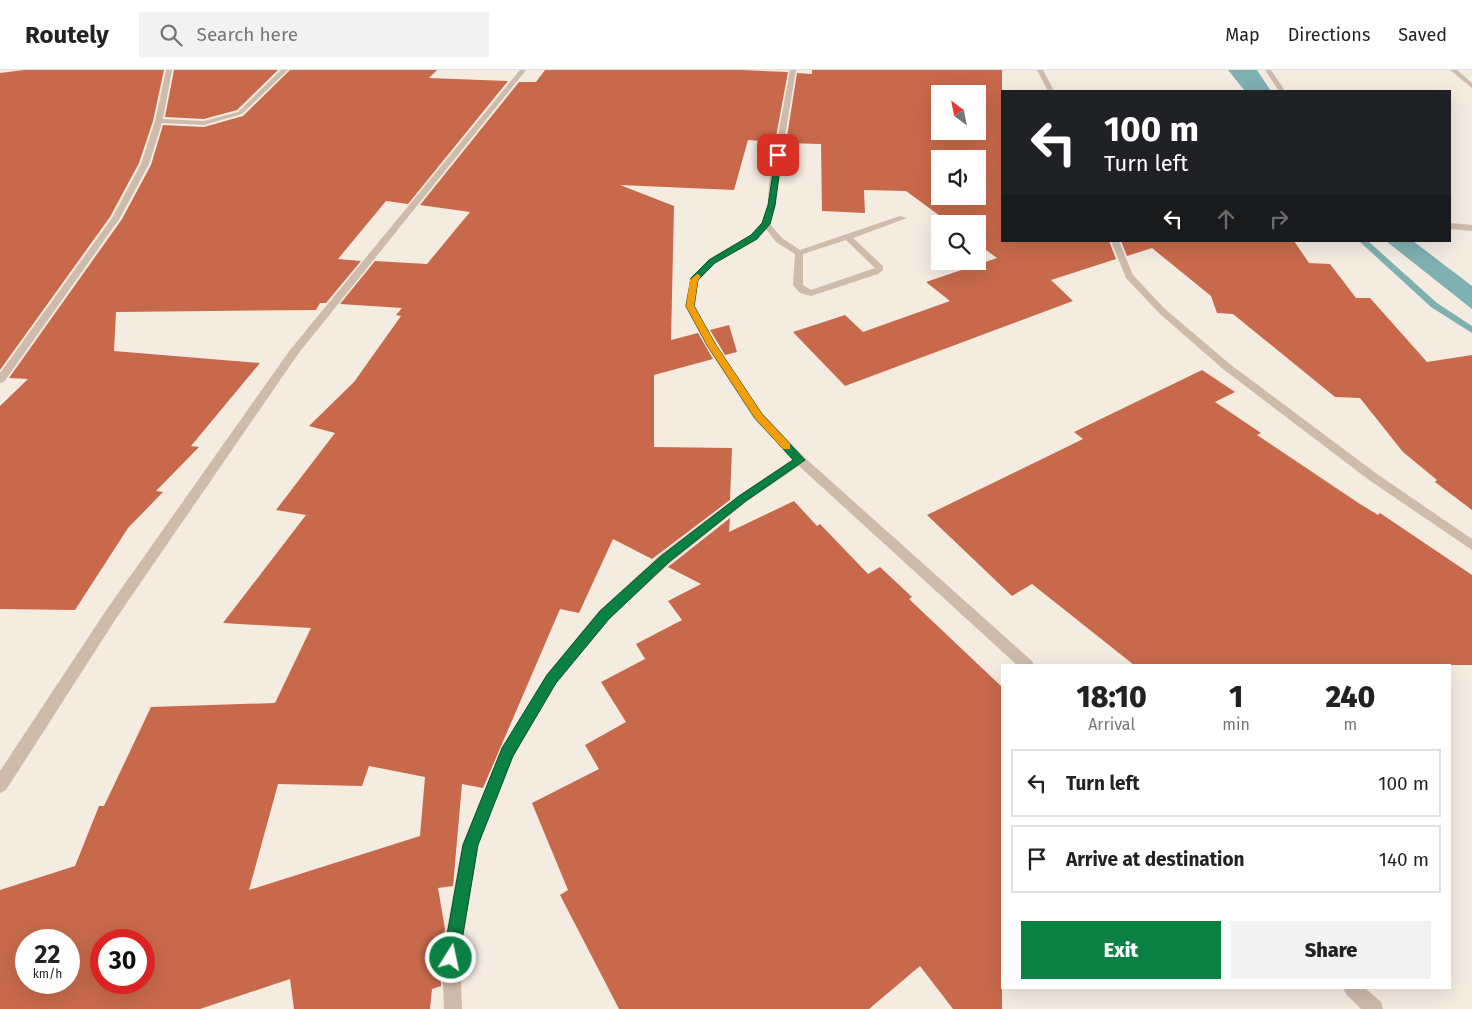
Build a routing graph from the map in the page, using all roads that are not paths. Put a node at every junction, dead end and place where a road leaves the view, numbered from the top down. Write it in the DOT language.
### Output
graph roads {
  1 [pos="169,70"];
  2 [pos="285,70"];
  3 [pos="523,70"];
  4 [pos="793,70"];
  5 [pos="1040,70"];
  6 [pos="1268,70"];
  7 [pos="1453,70"];
  8 [pos="1472,86"];
  9 [pos="1051,90"];
  10 [pos="1281,90"];
  11 [pos="159,121"];
  12 [pos="903,218"];
  13 [pos="766,224"];
  14 [pos="1451,226"];
  15 [pos="1472,228"];
  16 [pos="849,238"];
  17 [pos="1115,242"];
  18 [pos="799,253"];
  19 [pos="0,380"];
  20 [pos="800,460"];
  21 [pos="1472,545"];
  22 [pos="1026,664"];
  23 [pos="0,785"];
  24 [pos="1353,989"];
  25 [pos="453,1009"];
  26 [pos="1374,1009"];
  1 -- 11 [label="street"];
  2 -- 11 [label="street"];
  3 -- 23 [label="street"];
  4 -- 13 [label="street"];
  5 -- 9 [label="street"];
  6 -- 10 [label="street"];
  7 -- 8 [label="street"];
  11 -- 19 [label="street"];
  12 -- 16 [label="street"];
  13 -- 18 [label="street"];
  13 -- 20 [label="street"];
  14 -- 15 [label="street"];
  16 -- 18 [label="street"];
  16 -- 18 [label="street"];
  17 -- 21 [label="street"];
  20 -- 22 [label="street"];
  20 -- 25 [label="street"];
  24 -- 26 [label="street"];
}
